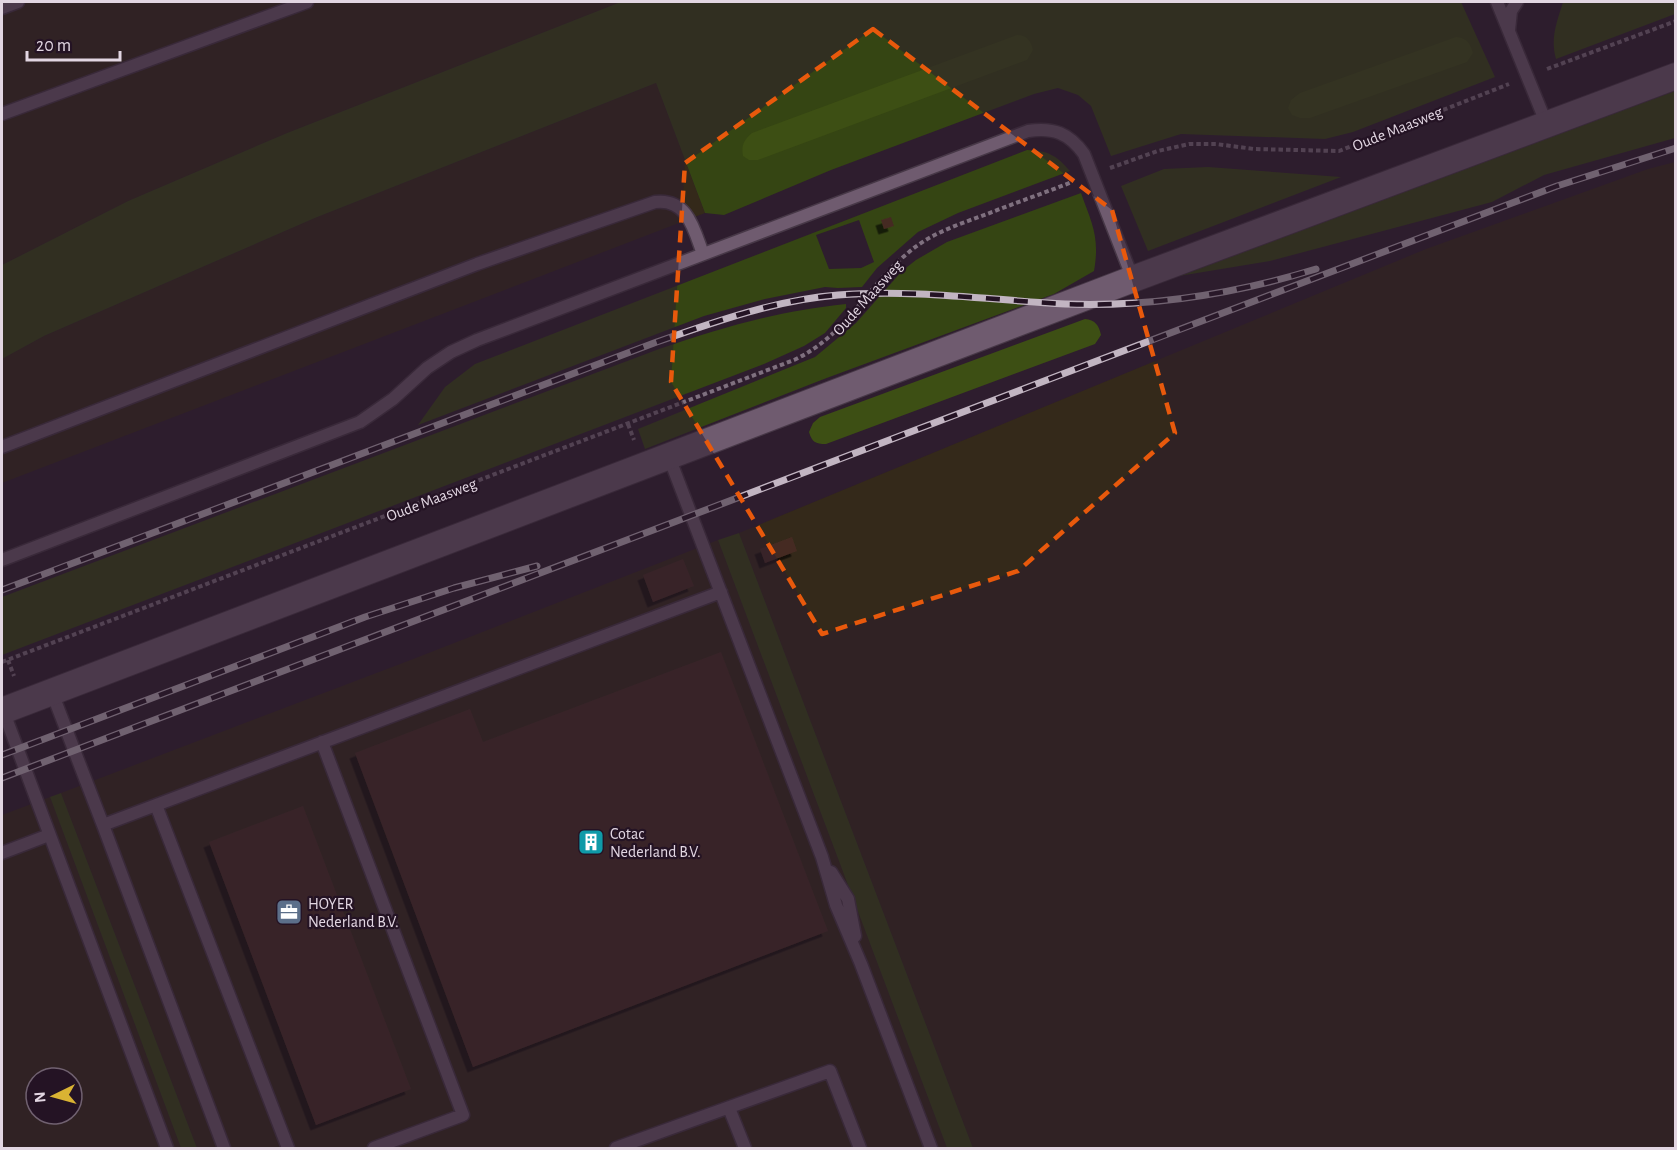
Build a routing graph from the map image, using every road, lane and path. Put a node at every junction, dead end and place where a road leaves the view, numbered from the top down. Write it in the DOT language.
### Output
graph roads {
  1 [pos="18,2"];
  2 [pos="307,2"];
  3 [pos="1497,2"];
  4 [pos="1517,2"];
  5 [pos="2,8"];
  6 [pos="1676,21"];
  7 [pos="1509,32"];
  8 [pos="1676,76"];
  9 [pos="1527,77"];
  10 [pos="2,114"];
  11 [pos="1547,125"];
  12 [pos="1092,174"];
  13 [pos="703,254"];
  14 [pos="1132,279"];
  15 [pos="2,447"];
  16 [pos="669,457"];
  17 [pos="2,560"];
  18 [pos="721,592"];
  19 [pos="2,662"];
  20 [pos="51,690"];
  21 [pos="2,710"];
  22 [pos="322,742"];
  23 [pos="156,805"];
  24 [pos="103,825"];
  25 [pos="50,835"];
  26 [pos="2,853"];
  27 [pos="729,1108"];
  28 [pos="650,1143"];
  29 [pos="167,1149"];
  30 [pos="224,1149"];
  31 [pos="288,1149"];
  32 [pos="374,1149"];
  33 [pos="616,1149"];
  34 [pos="745,1149"];
  35 [pos="860,1149"];
  36 [pos="931,1149"];
  1 -- 5 [label="lane"];
  2 -- 10 [label="lane"];
  3 -- 7 [label="lane"];
  4 -- 7 [label="lane"];
  6 -- 9 [label="path, Oude Maasweg"];
  7 -- 9 [label="lane"];
  8 -- 11 [label="street"];
  9 -- 11 [label="lane"];
  9 -- 12 [label="path, Oude Maasweg"];
  11 -- 14 [label="street"];
  12 -- 13 [label="lane"];
  12 -- 14 [label="lane"];
  12 -- 19 [label="path, Oude Maasweg"];
  13 -- 15 [label="lane"];
  13 -- 17 [label="lane"];
  14 -- 16 [label="street"];
  16 -- 18 [label="lane"];
  16 -- 20 [label="street"];
  18 -- 22 [label="lane"];
  18 -- 36 [label="lane"];
  20 -- 21 [label="street"];
  20 -- 24 [label="lane"];
  21 -- 25 [label="lane"];
  22 -- 23 [label="lane"];
  22 -- 32 [label="lane"];
  23 -- 24 [label="lane"];
  23 -- 31 [label="lane"];
  24 -- 30 [label="lane"];
  25 -- 26 [label="lane"];
  25 -- 29 [label="lane"];
  27 -- 28 [label="lane"];
  27 -- 34 [label="lane"];
  27 -- 35 [label="lane"];
  28 -- 33 [label="lane"];
}
